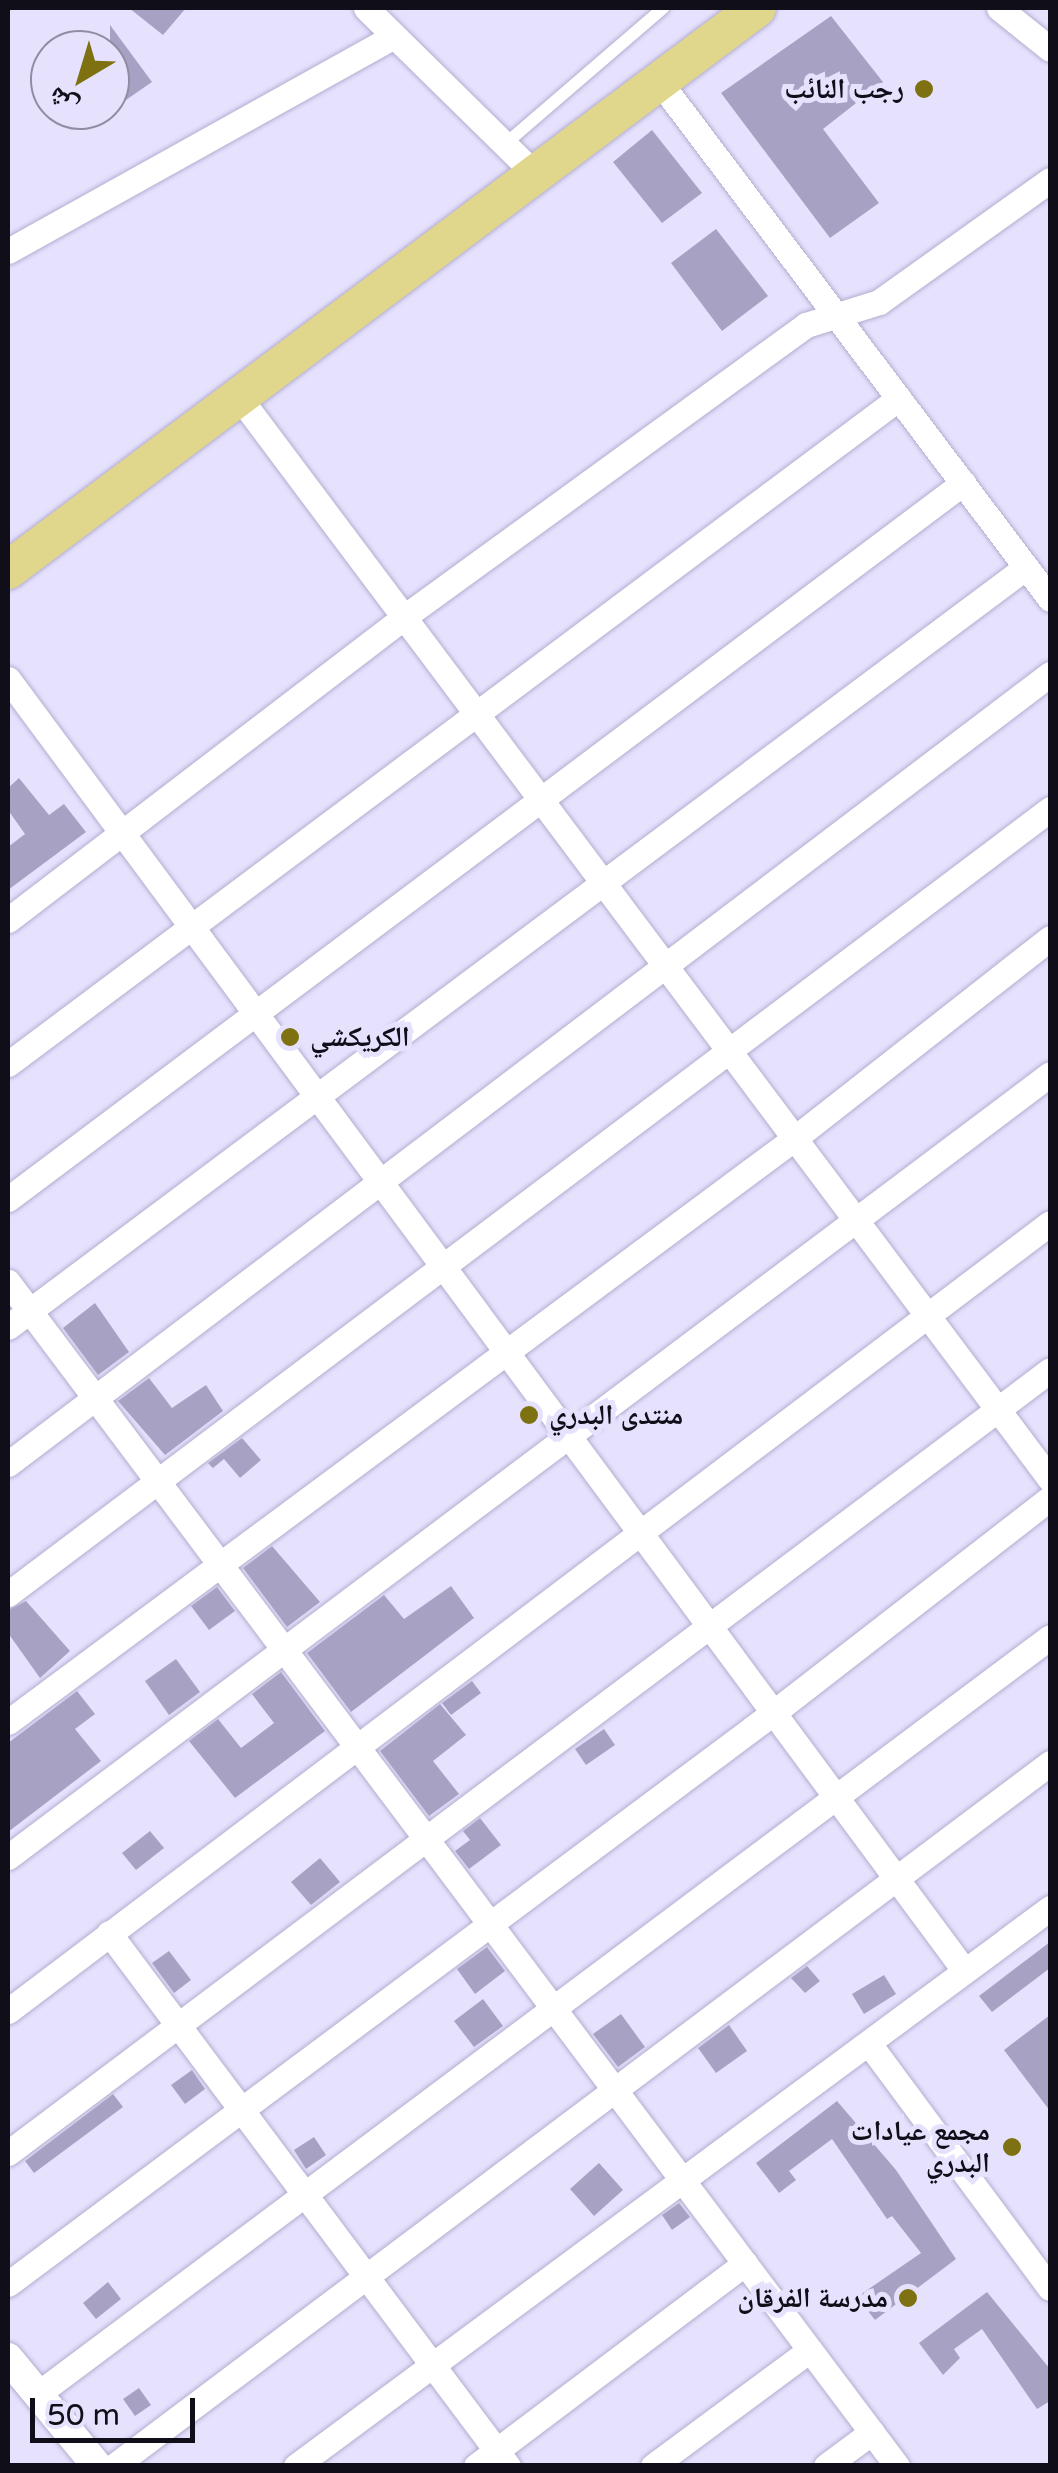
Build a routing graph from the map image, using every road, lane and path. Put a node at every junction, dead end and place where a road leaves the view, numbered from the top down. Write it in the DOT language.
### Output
graph roads {
  1 [pos="366,8"];
  2 [pos="663,8"];
  3 [pos="757,8"];
  4 [pos="999,8"];
  5 [pos="391,38"];
  6 [pos="1050,49"];
  7 [pos="659,81"];
  8 [pos="504,145"];
  9 [pos="535,174"];
  10 [pos="1050,180"];
  11 [pos="8,251"];
  12 [pos="836,315"];
  13 [pos="240,397"];
  14 [pos="899,398"];
  15 [pos="962,483"];
  16 [pos="1026,567"];
  17 [pos="8,570"];
  18 [pos="1050,600"];
  19 [pos="404,617"];
  20 [pos="1050,674"];
  21 [pos="8,679"];
  22 [pos="476,712"];
  23 [pos="543,801"];
  24 [pos="1050,809"];
  25 [pos="121,833"];
  26 [pos="603,882"];
  27 [pos="8,920"];
  28 [pos="192,928"];
  29 [pos="1050,938"];
  30 [pos="668,968"];
  31 [pos="254,1011"];
  32 [pos="727,1047"];
  33 [pos="8,1064"];
  34 [pos="1050,1074"];
  35 [pos="316,1096"];
  36 [pos="795,1138"];
  37 [pos="378,1179"];
  38 [pos="8,1199"];
  39 [pos="856,1219"];
  40 [pos="1050,1223"];
  41 [pos="442,1266"];
  42 [pos="8,1282"];
  43 [pos="29,1311"];
  44 [pos="927,1314"];
  45 [pos="8,1327"];
  46 [pos="504,1350"];
  47 [pos="1050,1370"];
  48 [pos="96,1399"];
  49 [pos="998,1409"];
  50 [pos="567,1434"];
  51 [pos="8,1464"];
  52 [pos="1050,1478"];
  53 [pos="158,1482"];
  54 [pos="1050,1498"];
  55 [pos="640,1533"];
  56 [pos="218,1562"];
  57 [pos="8,1594"];
  58 [pos="709,1626"];
  59 [pos="1050,1637"];
  60 [pos="283,1648"];
  61 [pos="773,1713"];
  62 [pos="8,1722"];
  63 [pos="358,1748"];
  64 [pos="1050,1763"];
  65 [pos="836,1797"];
  66 [pos="428,1842"];
  67 [pos="8,1857"];
  68 [pos="898,1880"];
  69 [pos="1050,1908"];
  70 [pos="490,1924"];
  71 [pos="109,1933"];
  72 [pos="964,1970"];
  73 [pos="554,2009"];
  74 [pos="8,2011"];
  75 [pos="179,2026"];
  76 [pos="870,2045"];
  77 [pos="617,2093"];
  78 [pos="241,2110"];
  79 [pos="8,2154"];
  80 [pos="684,2182"];
  81 [pos="303,2192"];
  82 [pos="745,2263"];
  83 [pos="368,2279"];
  84 [pos="8,2284"];
  85 [pos="1050,2288"];
  86 [pos="810,2350"];
  87 [pos="8,2358"];
  88 [pos="432,2366"];
  89 [pos="39,2393"];
  90 [pos="872,2432"];
  91 [pos="493,2460"];
  92 [pos="97,2466"];
  93 [pos="114,2466"];
  94 [pos="296,2466"];
  95 [pos="653,2466"];
  96 [pos="826,2466"];
  97 [pos="897,2466"];
  1 -- 5 [label="street"];
  2 -- 8 [label="lane"];
  3 -- 7 [label="main road"];
  4 -- 6 [label="street"];
  5 -- 8 [label="street"];
  5 -- 11 [label="street"];
  7 -- 9 [label="main road"];
  7 -- 12 [label="street"];
  8 -- 9 [label="street"];
  9 -- 13 [label="main road"];
  10 -- 12 [label="street"];
  12 -- 14 [label="street"];
  12 -- 19 [label="street"];
  13 -- 17 [label="main road"];
  13 -- 19 [label="street"];
  14 -- 15 [label="street"];
  14 -- 22 [label="street"];
  15 -- 16 [label="street"];
  15 -- 23 [label="street"];
  16 -- 18 [label="street"];
  16 -- 26 [label="street"];
  19 -- 22 [label="street"];
  19 -- 25 [label="street"];
  20 -- 30 [label="street"];
  21 -- 25 [label="street"];
  22 -- 23 [label="street"];
  22 -- 28 [label="street"];
  23 -- 26 [label="street"];
  23 -- 31 [label="street"];
  24 -- 32 [label="street"];
  25 -- 27 [label="street"];
  25 -- 28 [label="street"];
  26 -- 30 [label="street"];
  26 -- 35 [label="street"];
  28 -- 31 [label="street"];
  28 -- 33 [label="street"];
  29 -- 36 [label="street"];
  30 -- 32 [label="street"];
  30 -- 37 [label="street"];
  31 -- 35 [label="street"];
  31 -- 38 [label="street"];
  32 -- 36 [label="street"];
  32 -- 41 [label="street"];
  34 -- 39 [label="street"];
  35 -- 37 [label="street"];
  35 -- 43 [label="street"];
  36 -- 39 [label="street"];
  36 -- 46 [label="street"];
  37 -- 41 [label="street"];
  37 -- 48 [label="street"];
  39 -- 44 [label="street"];
  39 -- 50 [label="street"];
  40 -- 44 [label="street"];
  41 -- 46 [label="street"];
  41 -- 53 [label="street"];
  42 -- 43 [label="street"];
  43 -- 45 [label="street"];
  43 -- 48 [label="street"];
  44 -- 49 [label="street"];
  44 -- 55 [label="street"];
  46 -- 50 [label="street"];
  46 -- 56 [label="street"];
  47 -- 49 [label="street"];
  48 -- 51 [label="street"];
  48 -- 53 [label="street"];
  49 -- 52 [label="street"];
  49 -- 58 [label="street"];
  50 -- 55 [label="street"];
  50 -- 60 [label="street"];
  53 -- 56 [label="street"];
  53 -- 57 [label="street"];
  54 -- 61 [label="street"];
  55 -- 58 [label="street"];
  55 -- 63 [label="street"];
  56 -- 60 [label="street"];
  56 -- 62 [label="street"];
  58 -- 61 [label="street"];
  58 -- 66 [label="street"];
  59 -- 65 [label="street"];
  60 -- 63 [label="street"];
  60 -- 67 [label="street"];
  61 -- 65 [label="street"];
  61 -- 70 [label="street"];
  63 -- 66 [label="street"];
  63 -- 71 [label="street"];
  64 -- 68 [label="street"];
  65 -- 68 [label="street"];
  65 -- 73 [label="street"];
  66 -- 70 [label="street"];
  66 -- 75 [label="street"];
  68 -- 72 [label="street"];
  68 -- 77 [label="street"];
  69 -- 72 [label="street"];
  70 -- 73 [label="street"];
  70 -- 78 [label="street"];
  71 -- 74 [label="street"];
  71 -- 75 [label="street"];
  72 -- 76 [label="street"];
  73 -- 77 [label="street"];
  73 -- 81 [label="street"];
  75 -- 78 [label="street"];
  75 -- 79 [label="street"];
  76 -- 80 [label="street"];
  76 -- 85 [label="street"];
  77 -- 80 [label="street"];
  77 -- 83 [label="street"];
  78 -- 81 [label="street"];
  78 -- 84 [label="street"];
  80 -- 82 [label="street"];
  80 -- 88 [label="street"];
  81 -- 83 [label="street"];
  81 -- 89 [label="street"];
  82 -- 86 [label="street"];
  82 -- 91 [label="street"];
  83 -- 88 [label="street"];
  83 -- 93 [label="street"];
  86 -- 90 [label="street"];
  86 -- 95 [label="street"];
  87 -- 89 [label="street"];
  88 -- 91 [label="street"];
  88 -- 94 [label="street"];
  89 -- 92 [label="street"];
  90 -- 96 [label="street"];
  90 -- 97 [label="street"];
}
